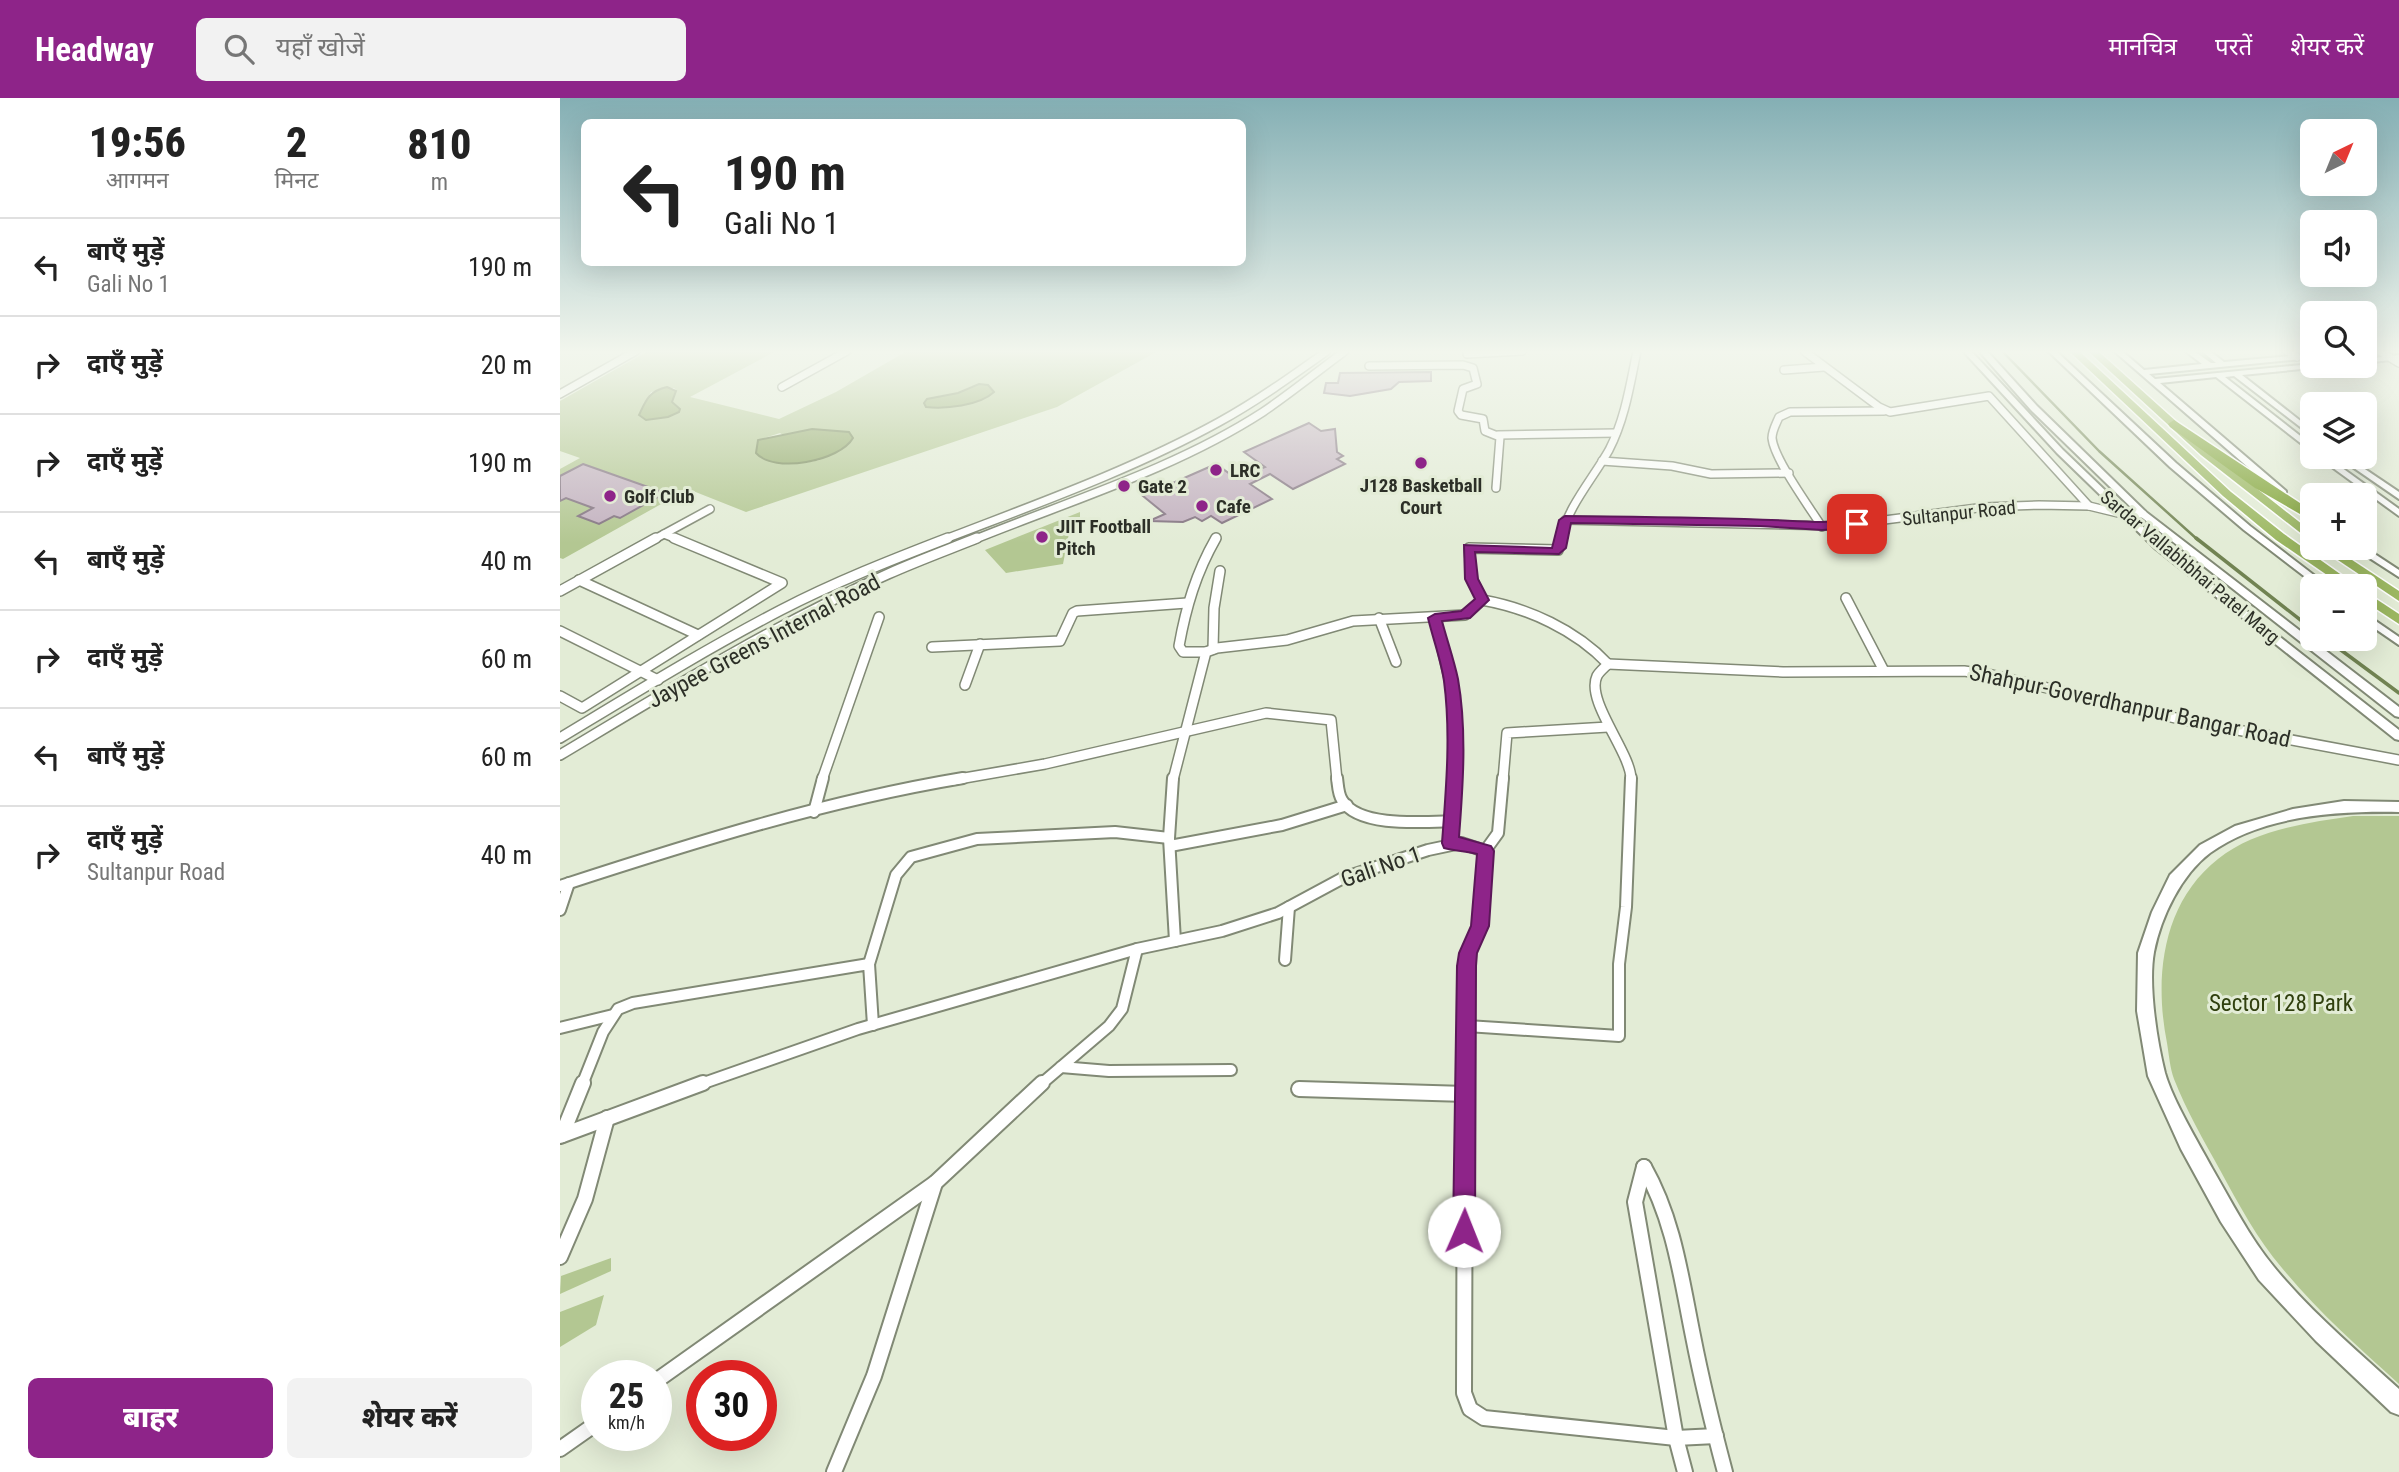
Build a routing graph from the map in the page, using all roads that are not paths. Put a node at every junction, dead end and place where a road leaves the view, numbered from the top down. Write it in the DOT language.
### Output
graph roads {
  1 [pos="1233,415"];
  2 [pos="1256,415"];
  3 [pos="1464,415"];
  4 [pos="1624,415"];
  5 [pos="1782,415"];
  6 [pos="2006,415"];
  7 [pos="2026,415"];
  8 [pos="2041,415"];
  9 [pos="2119,415"];
  10 [pos="2143,415"];
  11 [pos="2164,415"];
  12 [pos="2194,415"];
  13 [pos="2270,415"];
  14 [pos="2174,424"];
  15 [pos="1616,433"];
  16 [pos="1498,435"];
  17 [pos="2300,439"];
  18 [pos="1602,461"];
  19 [pos="2338,469"];
  20 [pos="2360,469"];
  21 [pos="1789,474"];
  22 [pos="1496,488"];
  23 [pos="2399,496"];
  24 [pos="2089,506"];
  25 [pos="2300,506"];
  26 [pos="2300,508"];
  27 [pos="710,509"];
  28 [pos="2399,513"];
  29 [pos="2122,514"];
  30 [pos="2143,514"];
  31 [pos="1565,520"];
  32 [pos="1822,527"];
  33 [pos="2300,528"];
  34 [pos="964,530"];
  35 [pos="664,534"];
  36 [pos="1216,538"];
  37 [pos="975,539"];
  38 [pos="2344,560"];
  39 [pos="2377,560"];
  40 [pos="1220,571"];
  41 [pos="2307,574"];
  42 [pos="2334,574"];
  43 [pos="2399,574"];
  44 [pos="579,580"];
  45 [pos="560,591"];
  46 [pos="2399,597"];
  47 [pos="1846,598"];
  48 [pos="1482,600"];
  49 [pos="1187,603"];
  50 [pos="2377,605"];
  51 [pos="879,617"];
  52 [pos="1379,618"];
  53 [pos="1435,618"];
  54 [pos="2399,620"];
  55 [pos="2377,626"];
  56 [pos="560,631"];
  57 [pos="698,635"];
  58 [pos="2399,642"];
  59 [pos="980,645"];
  60 [pos="932,647"];
  61 [pos="1209,651"];
  62 [pos="1396,662"];
  63 [pos="1608,664"];
  64 [pos="1883,669"];
  65 [pos="640,671"];
  66 [pos="658,680"];
  67 [pos="964,685"];
  68 [pos="560,696"];
  69 [pos="2399,713"];
  70 [pos="1608,727"];
  71 [pos="1183,734"];
  72 [pos="2399,736"];
  73 [pos="560,738"];
  74 [pos="560,755"];
  75 [pos="2399,760"];
  76 [pos="1347,805"];
  77 [pos="2399,807"];
  78 [pos="814,812"];
  79 [pos="1453,821"];
  80 [pos="1169,842"];
  81 [pos="1450,843"];
  82 [pos="1485,851"];
  83 [pos="564,885"];
  84 [pos="1289,907"];
  85 [pos="560,910"];
  86 [pos="1175,942"];
  87 [pos="1137,948"];
  88 [pos="1285,960"];
  89 [pos="869,964"];
  90 [pos="613,1015"];
  91 [pos="873,1025"];
  92 [pos="1467,1026"];
  93 [pos="560,1028"];
  94 [pos="1061,1067"];
  95 [pos="1231,1070"];
  96 [pos="1299,1088"];
  97 [pos="1466,1094"];
  98 [pos="607,1118"];
  99 [pos="561,1135"];
  100 [pos="935,1183"];
  101 [pos="560,1257"];
  102 [pos="672,1370"];
  103 [pos="2399,1404"];
  104 [pos="581,1434"];
  105 [pos="1716,1436"];
  106 [pos="1676,1438"];
  107 [pos="560,1449"];
  108 [pos="834,1472"];
  109 [pos="1685,1472"];
  110 [pos="1726,1472"];
  1 -- 34 [label="street, Jaypee Greens Internal Road"];
  2 -- 37 [label="street, Jaypee Greens Internal Road"];
  3 -- 16 [label="street"];
  4 -- 15 [label="street"];
  5 -- 21 [label="street"];
  6 -- 24 [label="street"];
  7 -- 29 [label="street, Sardar Vallabhbhai Patel Marg"];
  8 -- 30 [label="street, Sardar Vallabhbhai Patel Marg"];
  9 -- 41 [label="street"];
  10 -- 42 [label="highway"];
  11 -- 14 [label="highway"];
  12 -- 25 [label="street"];
  13 -- 17 [label="street"];
  14 -- 26 [label="highway"];
  14 -- 33 [label="highway"];
  15 -- 16 [label="street"];
  15 -- 18 [label="street"];
  16 -- 22 [label="street"];
  18 -- 21 [label="street"];
  18 -- 31 [label="street"];
  19 -- 28 [label="street"];
  20 -- 23 [label="street"];
  21 -- 32 [label="street"];
  24 -- 29 [label="street, Sultanpur Road"];
  24 -- 32 [label="street, Sultanpur Road"];
  27 -- 35 [label="street"];
  29 -- 30 [label="street, Sultanpur Road"];
  29 -- 72 [label="street, Sardar Vallabhbhai Patel Marg"];
  30 -- 69 [label="street, Sardar Vallabhbhai Patel Marg"];
  31 -- 32 [label="street, Sultanpur Road"];
  31 -- 48 [label="street"];
  34 -- 37 [label="street"];
  34 -- 66 [label="street, Jaypee Greens Internal Road"];
  35 -- 44 [label="street"];
  35 -- 57 [label="street"];
  36 -- 49 [label="street"];
  37 -- 74 [label="street, Jaypee Greens Internal Road"];
  38 -- 46 [label="highway"];
  39 -- 43 [label="street"];
  40 -- 61 [label="street"];
  44 -- 45 [label="street"];
  44 -- 57 [label="street"];
  47 -- 64 [label="street"];
  48 -- 53 [label="street"];
  48 -- 63 [label="street"];
  49 -- 59 [label="street"];
  49 -- 61 [label="street"];
  50 -- 54 [label="highway"];
  51 -- 78 [label="street"];
  52 -- 53 [label="street"];
  52 -- 61 [label="street"];
  52 -- 62 [label="street"];
  53 -- 79 [label="street"];
  55 -- 58 [label="street"];
  56 -- 65 [label="street"];
  57 -- 65 [label="street"];
  59 -- 60 [label="street"];
  59 -- 67 [label="street"];
  61 -- 71 [label="street"];
  63 -- 64 [label="street, Shahpur-Goverdhanpur Bangar Road"];
  63 -- 70 [label="street"];
  64 -- 75 [label="street, Shahpur-Goverdhanpur Bangar Road"];
  65 -- 66 [label="street"];
  65 -- 68 [label="street"];
  66 -- 73 [label="street, Jaypee Greens Internal Road"];
  70 -- 82 [label="street"];
  70 -- 92 [label="street"];
  71 -- 76 [label="street"];
  71 -- 78 [label="street"];
  71 -- 80 [label="street"];
  76 -- 79 [label="street"];
  76 -- 80 [label="street"];
  77 -- 103 [label="main road"];
  78 -- 83 [label="street"];
  79 -- 81 [label="street"];
  80 -- 86 [label="street"];
  80 -- 89 [label="street"];
  81 -- 82 [label="street, Gali No 1"];
  81 -- 84 [label="street, Gali No 1"];
  82 -- 92 [label="street"];
  83 -- 85 [label="street"];
  84 -- 86 [label="street, Gali No 1"];
  84 -- 88 [label="street"];
  86 -- 87 [label="street, Gali No 1"];
  87 -- 91 [label="street, Gali No 1"];
  87 -- 94 [label="street"];
  89 -- 90 [label="street"];
  89 -- 91 [label="street"];
  90 -- 93 [label="street"];
  90 -- 99 [label="street"];
  91 -- 98 [label="street, Gali No 1"];
  92 -- 97 [label="street"];
  94 -- 95 [label="street"];
  94 -- 100 [label="street"];
  96 -- 97 [label="street"];
  97 -- 106 [label="street"];
  98 -- 99 [label="street, Gali No 1"];
  98 -- 101 [label="street"];
  100 -- 102 [label="street"];
  100 -- 108 [label="street"];
  104 -- 107 [label="street"];
  105 -- 106 [label="street"];
  105 -- 106 [label="street"];
  105 -- 110 [label="street"];
  106 -- 109 [label="street"];
}
